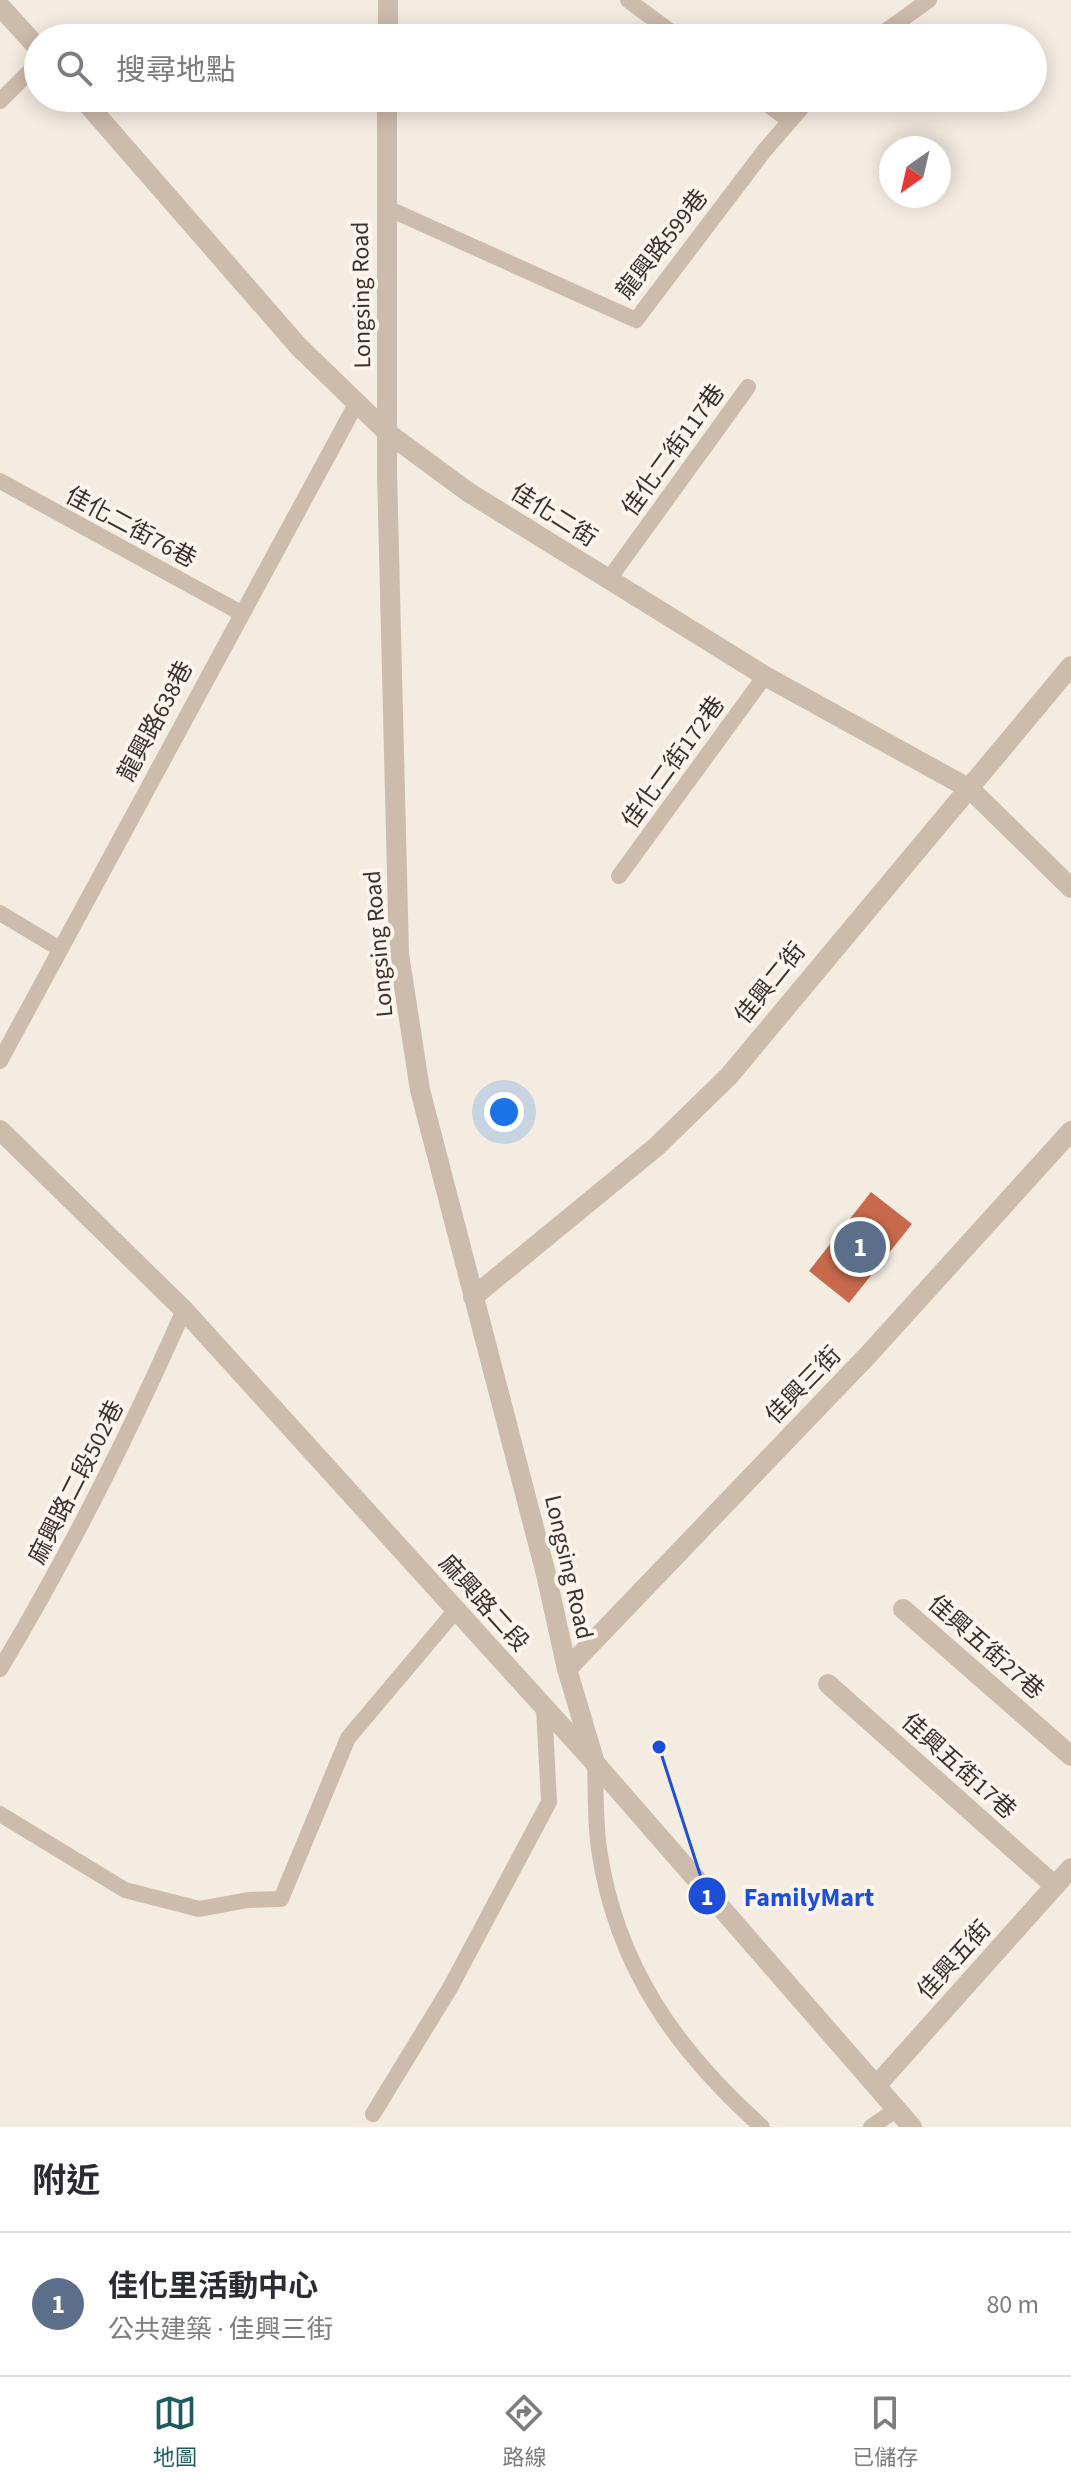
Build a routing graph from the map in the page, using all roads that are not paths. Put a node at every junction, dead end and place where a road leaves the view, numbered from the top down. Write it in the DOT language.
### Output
graph roads {
  1 [pos="388,0"];
  2 [pos="628,0"];
  3 [pos="929,0"];
  4 [pos="0,6"];
  5 [pos="388,24"];
  6 [pos="660,24"];
  7 [pos="896,24"];
  8 [pos="24,33"];
  9 [pos="24,77"];
  10 [pos="0,101"];
  11 [pos="94,112"];
  12 [pos="387,112"];
  13 [pos="778,112"];
  14 [pos="798,112"];
  15 [pos="790,121"];
  16 [pos="385,207"];
  17 [pos="748,387"];
  18 [pos="355,406"];
  19 [pos="388,433"];
  20 [pos="0,481"];
  21 [pos="609,579"];
  22 [pos="241,613"];
  23 [pos="1071,666"];
  24 [pos="765,676"];
  25 [pos="970,789"];
  26 [pos="619,876"];
  27 [pos="1071,888"];
  28 [pos="0,913"];
  29 [pos="60,949"];
  30 [pos="0,1061"];
  31 [pos="0,1130"];
  32 [pos="1071,1131"];
  33 [pos="473,1297"];
  34 [pos="184,1310"];
  35 [pos="903,1609"];
  36 [pos="456,1610"];
  37 [pos="0,1669"];
  38 [pos="567,1669"];
  39 [pos="828,1684"];
  40 [pos="544,1707"];
  41 [pos="1071,1756"];
  42 [pos="595,1763"];
  43 [pos="0,1814"];
  44 [pos="1071,1868"];
  45 [pos="1055,1886"];
  46 [pos="876,2086"];
  47 [pos="897,2109"];
  48 [pos="373,2114"];
  49 [pos="762,2127"];
  50 [pos="871,2127"];
  51 [pos="912,2127"];
  1 -- 5 [label="street"];
  2 -- 6 [label="lane"];
  3 -- 7 [label="lane"];
  4 -- 8 [label="street"];
  9 -- 10 [label="lane"];
  11 -- 18 [label="street, 佳化二街"];
  12 -- 16 [label="street, Longsing Road"];
  13 -- 15 [label="lane"];
  14 -- 15 [label="lane, 龍興路599巷"];
  15 -- 16 [label="lane, 龍興路599巷"];
  16 -- 19 [label="street, Longsing Road"];
  17 -- 21 [label="lane, 佳化二街117巷"];
  18 -- 19 [label="street, 佳化二街"];
  18 -- 22 [label="lane, 龍興路638巷"];
  19 -- 21 [label="street, 佳化二街"];
  19 -- 33 [label="street, Longsing Road"];
  20 -- 22 [label="lane, 佳化二街76巷"];
  21 -- 24 [label="street, 佳化二街"];
  22 -- 29 [label="lane, 龍興路638巷"];
  23 -- 25 [label="street, 佳興二街"];
  24 -- 25 [label="street, 佳化二街"];
  24 -- 26 [label="lane, 佳化二街172巷"];
  25 -- 27 [label="street, 佳化二街"];
  25 -- 33 [label="street, 佳興二街"];
  28 -- 29 [label="lane"];
  29 -- 30 [label="lane, 龍興路638巷"];
  31 -- 34 [label="street, 麻興路二段"];
  32 -- 38 [label="street, 佳興三街"];
  33 -- 38 [label="street, Longsing Road"];
  34 -- 36 [label="street, 麻興路二段"];
  34 -- 37 [label="lane, 麻興路二段502巷"];
  35 -- 41 [label="street, 佳興五街27巷"];
  36 -- 40 [label="street, 麻興路二段"];
  36 -- 43 [label="lane"];
  38 -- 42 [label="street, Longsing Road"];
  39 -- 45 [label="street, 佳興五街17巷"];
  40 -- 42 [label="street, 麻興路二段"];
  40 -- 48 [label="lane"];
  42 -- 46 [label="street, 麻興路二段"];
  42 -- 49 [label="lane"];
  44 -- 45 [label="street, 佳興五街"];
  45 -- 46 [label="street, 佳興五街"];
  46 -- 47 [label="street, 麻興路二段"];
  47 -- 50 [label="lane"];
  47 -- 51 [label="street, 麻興路二段"];
}
